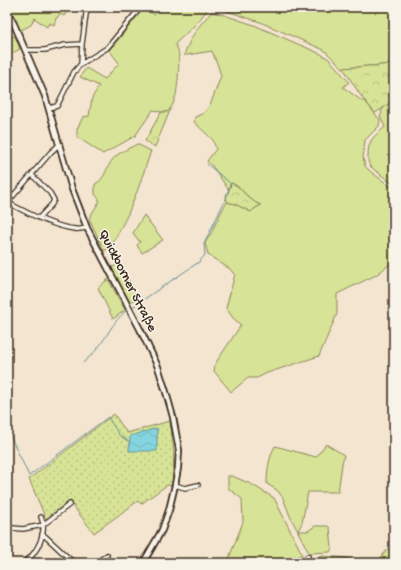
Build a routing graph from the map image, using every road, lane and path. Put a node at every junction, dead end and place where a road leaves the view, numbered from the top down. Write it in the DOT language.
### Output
graph roads {
  1 [pos="87,7"];
  2 [pos="142,7"];
  3 [pos="7,11"];
  4 [pos="82,44"];
  5 [pos="26,50"];
  6 [pos="81,64"];
  7 [pos="49,108"];
  8 [pos="60,144"];
  9 [pos="32,175"];
  10 [pos="7,203"];
  11 [pos="39,218"];
  12 [pos="87,228"];
  13 [pos="175,485"];
  14 [pos="198,485"];
  15 [pos="70,504"];
  16 [pos="41,517"];
  17 [pos="44,524"];
  18 [pos="7,526"];
  19 [pos="42,534"];
  20 [pos="107,555"];
  21 [pos="308,556"];
  22 [pos="24,563"];
  23 [pos="74,563"];
  24 [pos="96,563"];
  25 [pos="144,563"];
  26 [pos="296,563"];
  1 -- 4 [label="street"];
  2 -- 6 [label="street"];
  3 -- 5 [label="main road, Quickborner Straße"];
  4 -- 5 [label="street"];
  4 -- 6 [label="street"];
  5 -- 7 [label="main road, Quickborner Straße"];
  6 -- 7 [label="street"];
  7 -- 8 [label="main road, Quickborner Straße"];
  8 -- 9 [label="street"];
  8 -- 12 [label="main road, Quickborner Straße"];
  9 -- 10 [label="street"];
  9 -- 11 [label="street"];
  10 -- 11 [label="street"];
  11 -- 12 [label="street"];
  12 -- 13 [label="main road, Quickborner Straße"];
  13 -- 14 [label="street"];
  13 -- 25 [label="main road, Quickborner Straße"];
  15 -- 17 [label="street"];
  16 -- 17 [label="street"];
  17 -- 18 [label="street"];
  17 -- 19 [label="street"];
  19 -- 22 [label="street"];
  19 -- 23 [label="street"];
  20 -- 24 [label="street"];
  21 -- 26 [label="street"];
}
